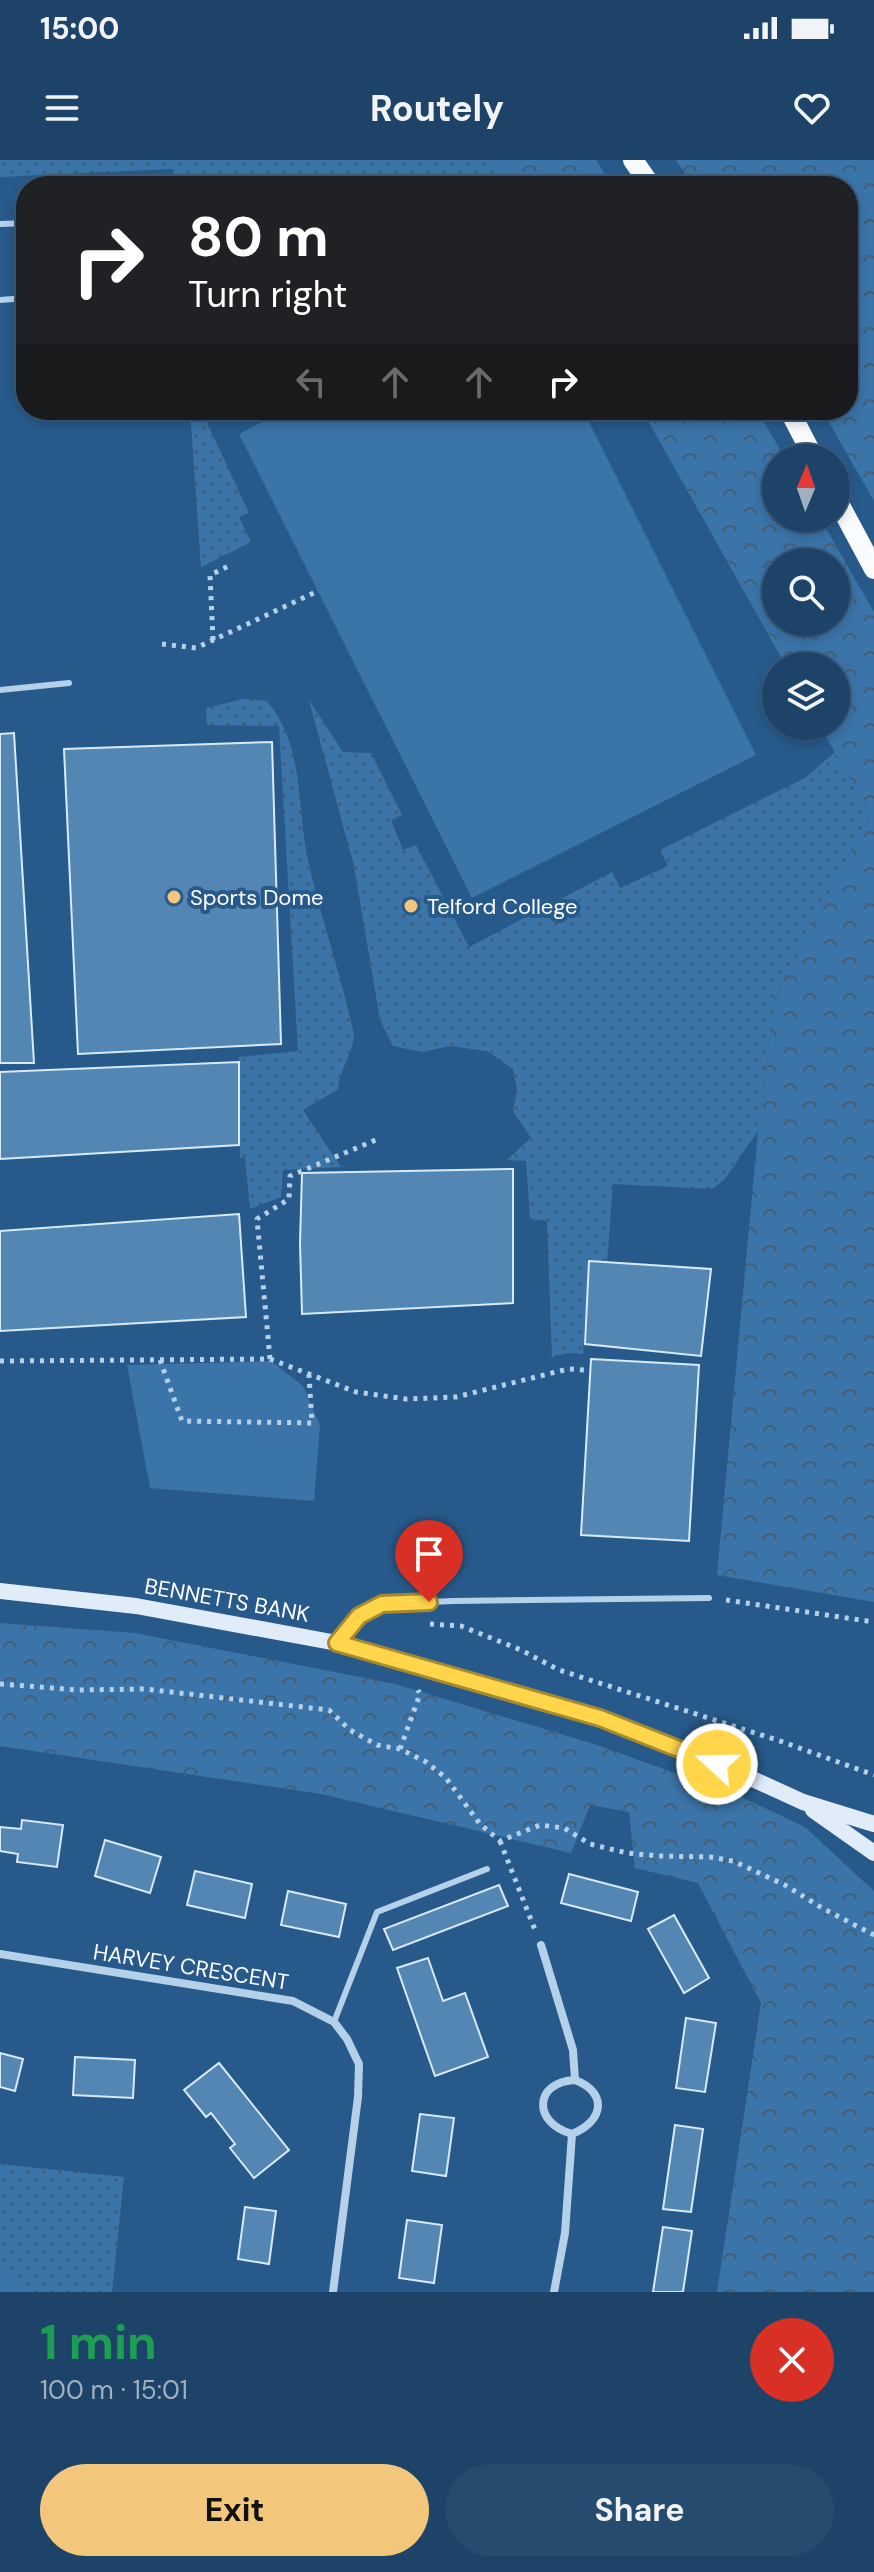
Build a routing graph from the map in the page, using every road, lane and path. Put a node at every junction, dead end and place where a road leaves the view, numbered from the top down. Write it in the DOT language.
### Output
graph roads {
  1 [pos="794,420"];
  2 [pos="807,444"];
  3 [pos="850,524"];
  4 [pos="231,565"];
  5 [pos="874,569"];
  6 [pos="318,591"];
  7 [pos="213,640"];
  8 [pos="162,644"];
  9 [pos="69,683"];
  10 [pos="0,690"];
  11 [pos="378,1139"];
  12 [pos="270,1359"];
  13 [pos="160,1360"];
  14 [pos="0,1361"];
  15 [pos="584,1370"];
  16 [pos="309,1375"];
  17 [pos="0,1591"];
  18 [pos="709,1598"];
  19 [pos="874,1622"];
  20 [pos="423,1624"];
  21 [pos="337,1643"];
  22 [pos="405,1662"];
  23 [pos="0,1684"];
  24 [pos="400,1749"];
  25 [pos="874,1775"];
  26 [pos="803,1802"];
  27 [pos="874,1824"];
  28 [pos="500,1841"];
  29 [pos="874,1853"];
  30 [pos="487,1869"];
  31 [pos="874,1935"];
  32 [pos="541,1945"];
  33 [pos="0,1954"];
  34 [pos="334,2022"];
  35 [pos="575,2080"];
  36 [pos="572,2134"];
  37 [pos="333,2292"];
  38 [pos="554,2292"];
  1 -- 2 [label="main road"];
  3 -- 5 [label="main road"];
  4 -- 7 [label="path"];
  6 -- 7 [label="path"];
  7 -- 8 [label="path"];
  9 -- 10 [label="lane"];
  11 -- 12 [label="path"];
  12 -- 13 [label="path"];
  12 -- 16 [label="path"];
  13 -- 14 [label="path"];
  13 -- 16 [label="path"];
  15 -- 16 [label="path"];
  17 -- 21 [label="main road, BENNETTS BANK"];
  18 -- 19 [label="path"];
  18 -- 21 [label="lane"];
  20 -- 25 [label="path"];
  21 -- 22 [label="main road, BENNETTS BANK"];
  22 -- 24 [label="path"];
  22 -- 26 [label="main road, BENNETTS BANK"];
  23 -- 24 [label="path"];
  24 -- 28 [label="path"];
  26 -- 27 [label="main road, BENNETTS BANK"];
  26 -- 29 [label="main road, BENNETTS BANK"];
  28 -- 31 [label="path"];
  28 -- 32 [label="path"];
  30 -- 34 [label="lane"];
  32 -- 35 [label="street"];
  33 -- 34 [label="street, HARVEY CRESCENT"];
  34 -- 37 [label="street"];
  35 -- 36 [label="street"];
  35 -- 36 [label="street"];
  36 -- 38 [label="street"];
}
